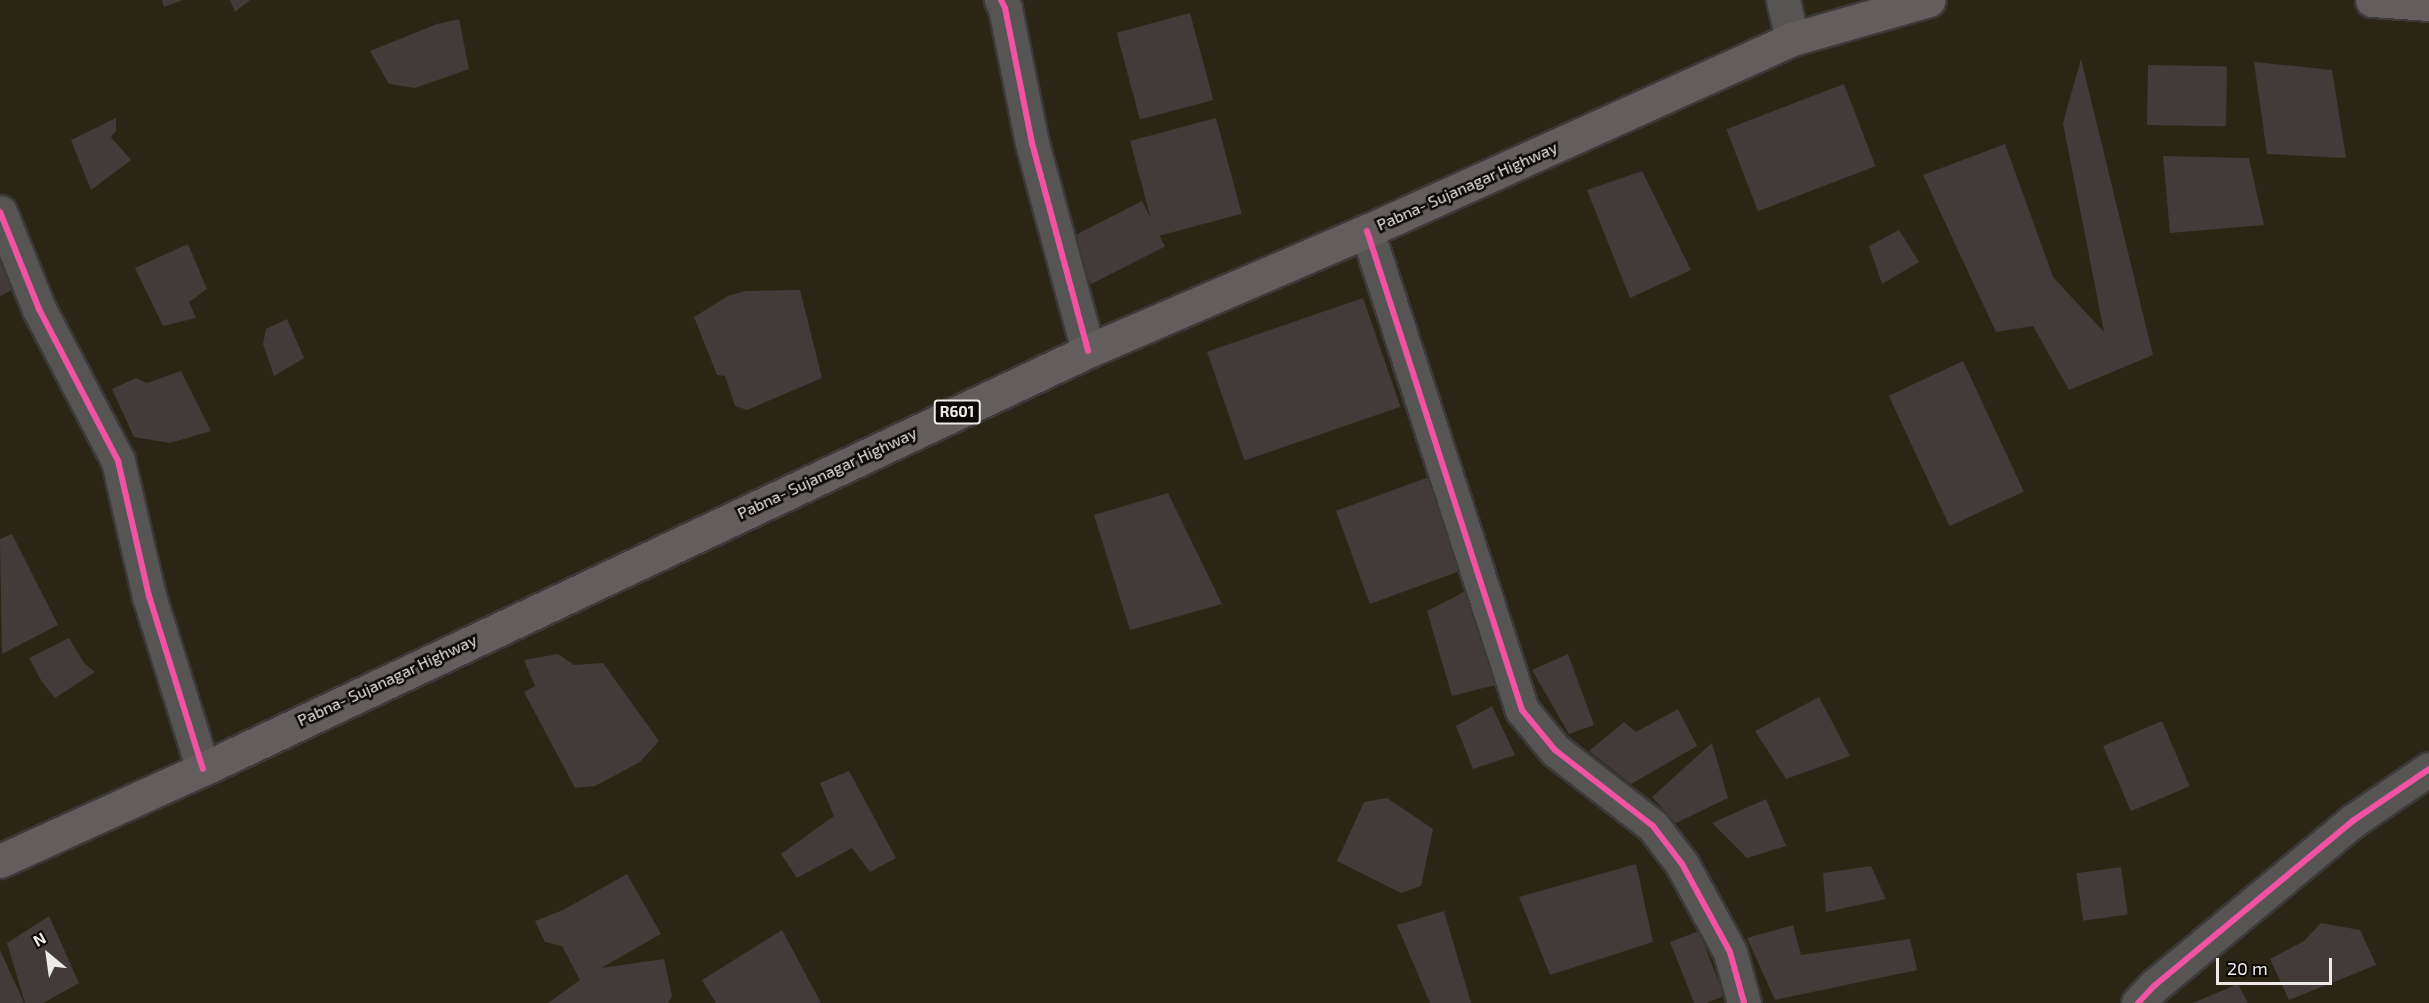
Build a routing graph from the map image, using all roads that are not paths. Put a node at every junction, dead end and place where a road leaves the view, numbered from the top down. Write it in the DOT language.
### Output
graph roads {
  1 [pos="1001,0"];
  2 [pos="1783,0"];
  3 [pos="1929,0"];
  4 [pos="2372,0"];
  5 [pos="2429,4"];
  6 [pos="1792,39"];
  7 [pos="0,212"];
  8 [pos="1367,231"];
  9 [pos="1088,351"];
  10 [pos="203,769"];
  11 [pos="2429,769"];
  12 [pos="0,861"];
  13 [pos="1744,1003"];
  14 [pos="2138,1003"];
  1 -- 9 [label="street"];
  2 -- 6 [label="street"];
  3 -- 6 [label="main road, Pabna- Sujanagar Highway / R601"];
  4 -- 5 [label="main road"];
  6 -- 8 [label="main road, Pabna- Sujanagar Highway / R601"];
  7 -- 10 [label="street"];
  8 -- 9 [label="main road, Pabna- Sujanagar Highway / R601"];
  8 -- 13 [label="street"];
  9 -- 10 [label="main road, Pabna- Sujanagar Highway / R601"];
  10 -- 12 [label="main road, Pabna- Sujanagar Highway / R601"];
  11 -- 14 [label="street"];
}
